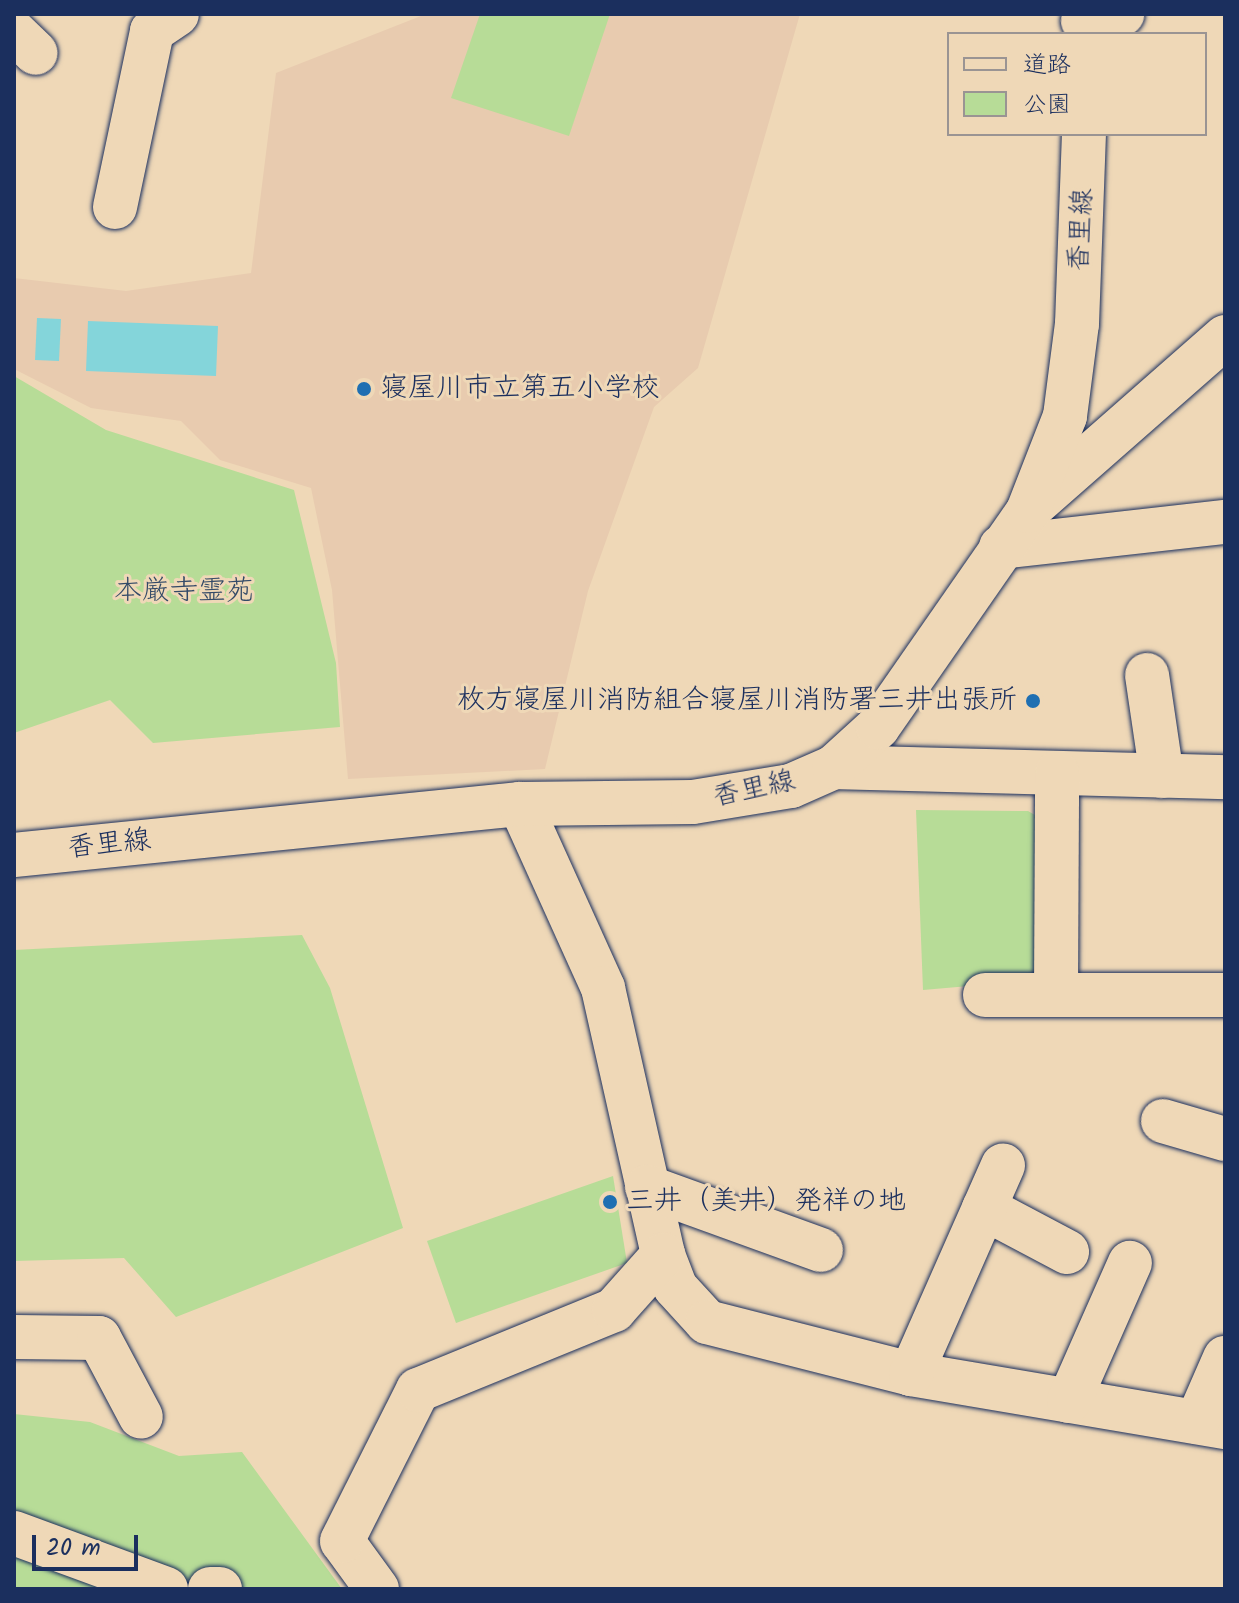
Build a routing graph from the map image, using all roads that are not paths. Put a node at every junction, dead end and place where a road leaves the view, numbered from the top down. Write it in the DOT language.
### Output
graph roads {
  1 [pos="163,20"];
  2 [pos="1084,136"];
  3 [pos="115,207"];
  4 [pos="1225,337"];
  5 [pos="1028,511"];
  6 [pos="1225,522"];
  7 [pos="1001,547"];
  8 [pos="1147,675"];
  9 [pos="834,767"];
  10 [pos="1057,773"];
  11 [pos="1162,776"];
  12 [pos="1225,777"];
  13 [pos="520,804"];
  14 [pos="14,855"];
  15 [pos="1056,992"];
  16 [pos="985,995"];
  17 [pos="1225,995"];
  18 [pos="1163,1121"];
  19 [pos="1225,1139"];
  20 [pos="1003,1165"];
  21 [pos="647,1187"];
  22 [pos="984,1208"];
  23 [pos="821,1250"];
  24 [pos="1067,1252"];
  25 [pos="663,1255"];
  26 [pos="1130,1263"];
  27 [pos="14,1337"];
  28 [pos="1225,1358"];
  29 [pos="911,1374"];
  30 [pos="143,1396"];
  31 [pos="1069,1401"];
  32 [pos="1211,1424"];
  33 [pos="14,1533"];
  34 [pos="166,1589"];
  35 [pos="210,1589"];
  36 [pos="220,1589"];
  37 [pos="377,1589"];
  1 -- 3 [label="street"];
  2 -- 5 [label="street, 香里線"];
  4 -- 5 [label="street"];
  5 -- 7 [label="street, 香里線"];
  6 -- 7 [label="street"];
  7 -- 9 [label="street, 香里線"];
  8 -- 11 [label="street"];
  9 -- 10 [label="street"];
  9 -- 13 [label="street, 香里線"];
  10 -- 11 [label="street"];
  10 -- 15 [label="street"];
  11 -- 12 [label="street"];
  13 -- 14 [label="street, 香里線"];
  13 -- 21 [label="street"];
  15 -- 16 [label="street"];
  15 -- 17 [label="street"];
  18 -- 19 [label="street"];
  20 -- 22 [label="street"];
  21 -- 23 [label="street"];
  21 -- 25 [label="street"];
  22 -- 24 [label="street"];
  22 -- 29 [label="street"];
  25 -- 29 [label="street"];
  25 -- 37 [label="street"];
  26 -- 31 [label="street"];
  27 -- 30 [label="street"];
  28 -- 32 [label="street"];
  29 -- 31 [label="street"];
  31 -- 32 [label="street"];
  33 -- 34 [label="street"];
  35 -- 36 [label="street"];
}
